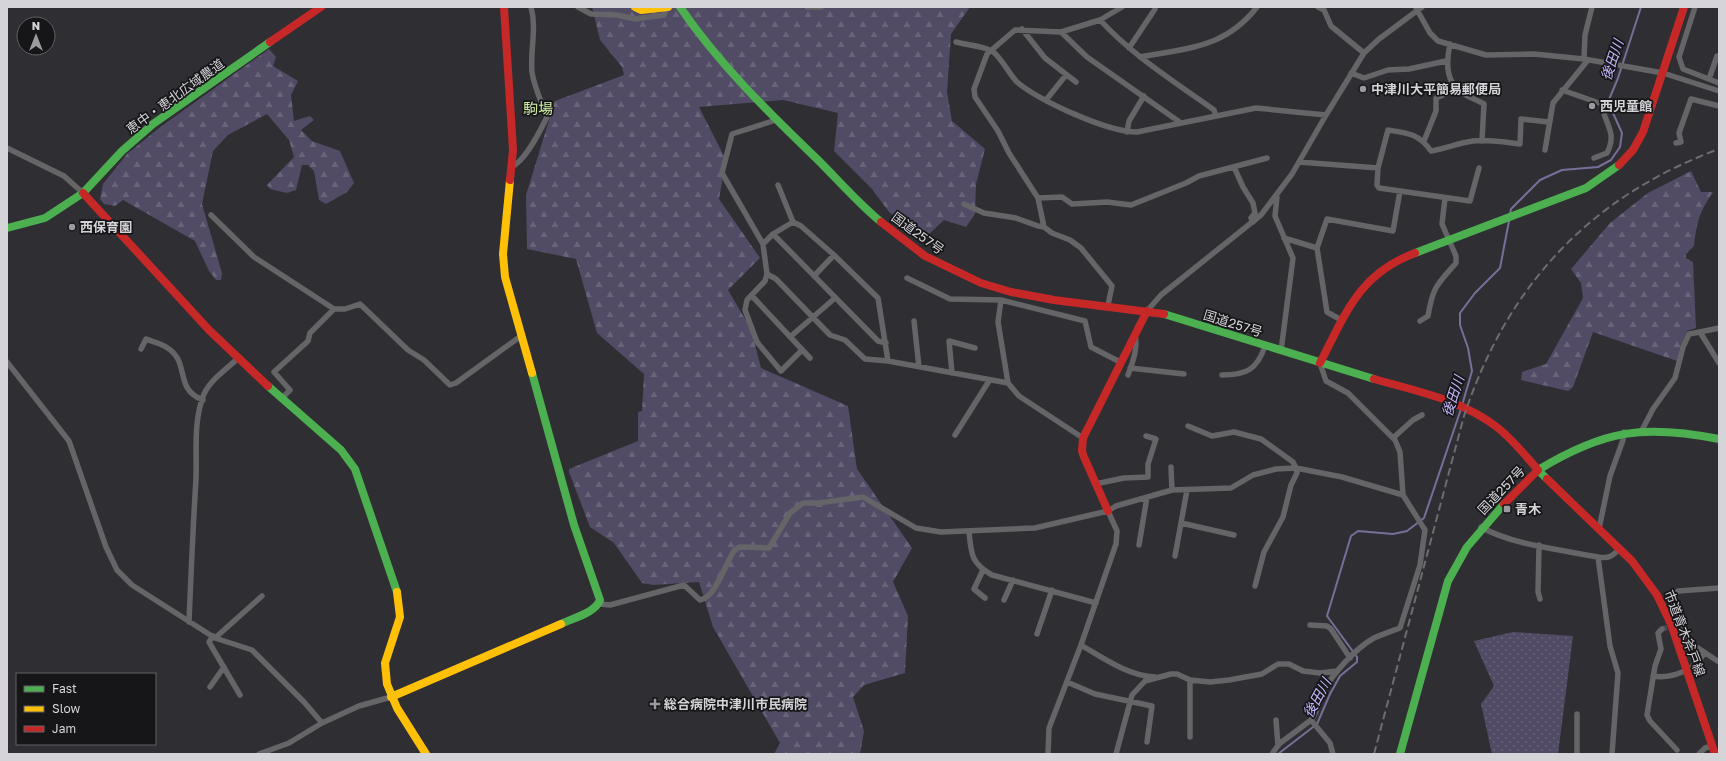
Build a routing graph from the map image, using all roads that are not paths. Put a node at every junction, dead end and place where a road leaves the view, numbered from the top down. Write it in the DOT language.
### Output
graph roads {
  1 [pos="321,7"];
  2 [pos="504,7"];
  3 [pos="531,7"];
  4 [pos="578,7"];
  5 [pos="635,7"];
  6 [pos="667,7"];
  7 [pos="680,7"];
  8 [pos="807,7"];
  9 [pos="821,7"];
  10 [pos="1122,7"];
  11 [pos="1257,7"];
  12 [pos="1318,7"];
  13 [pos="1592,7"];
  14 [pos="1684,7"];
  15 [pos="1695,7"];
  16 [pos="1418,8"];
  17 [pos="1155,9"];
  18 [pos="1100,20"];
  19 [pos="1022,29"];
  20 [pos="1061,32"];
  21 [pos="956,42"];
  22 [pos="1450,44"];
  23 [pos="1129,48"];
  24 [pos="992,52"];
  25 [pos="1364,53"];
  26 [pos="1717,56"];
  27 [pos="1140,57"];
  28 [pos="1586,60"];
  29 [pos="1446,61"];
  30 [pos="1351,73"];
  31 [pos="1663,73"];
  32 [pos="1066,74"];
  33 [pos="1709,79"];
  34 [pos="1076,82"];
  35 [pos="1719,83"];
  36 [pos="1458,89"];
  37 [pos="1562,90"];
  38 [pos="1719,91"];
  39 [pos="1144,96"];
  40 [pos="1046,100"];
  41 [pos="1719,106"];
  42 [pos="1326,115"];
  43 [pos="1216,116"];
  44 [pos="776,120"];
  45 [pos="1548,122"];
  46 [pos="1181,123"];
  47 [pos="1127,132"];
  48 [pos="1424,141"];
  49 [pos="1482,141"];
  50 [pos="1676,143"];
  51 [pos="7,148"];
  52 [pos="1545,150"];
  53 [pos="1267,158"];
  54 [pos="1594,158"];
  55 [pos="1299,162"];
  56 [pos="511,167"];
  57 [pos="1234,167"];
  58 [pos="1378,168"];
  59 [pos="1479,168"];
  60 [pos="778,185"];
  61 [pos="1400,191"];
  62 [pos="83,192"];
  63 [pos="1277,197"];
  64 [pos="1038,198"];
  65 [pos="1445,198"];
  66 [pos="964,204"];
  67 [pos="211,215"];
  68 [pos="793,222"];
  69 [pos="1253,222"];
  70 [pos="1044,226"];
  71 [pos="7,228"];
  72 [pos="773,234"];
  73 [pos="1284,238"];
  74 [pos="1448,242"];
  75 [pos="763,244"];
  76 [pos="1317,248"];
  77 [pos="834,255"];
  78 [pos="767,274"];
  79 [pos="814,276"];
  80 [pos="907,278"];
  81 [pos="752,296"];
  82 [pos="835,298"];
  83 [pos="1001,300"];
  84 [pos="1108,305"];
  85 [pos="334,309"];
  86 [pos="1147,311"];
  87 [pos="811,316"];
  88 [pos="914,321"];
  89 [pos="1343,321"];
  90 [pos="1420,321"];
  91 [pos="1719,328"];
  92 [pos="1700,332"];
  93 [pos="1135,334"];
  94 [pos="521,336"];
  95 [pos="790,337"];
  96 [pos="886,343"];
  97 [pos="1265,346"];
  98 [pos="975,348"];
  99 [pos="141,349"];
  100 [pos="802,350"];
  101 [pos="1281,351"];
  102 [pos="810,358"];
  103 [pos="237,359"];
  104 [pos="888,361"];
  105 [pos="7,362"];
  106 [pos="1120,362"];
  107 [pos="1320,363"];
  108 [pos="1719,363"];
  109 [pos="919,367"];
  110 [pos="1130,368"];
  111 [pos="952,373"];
  112 [pos="1184,374"];
  113 [pos="1128,375"];
  114 [pos="1222,376"];
  115 [pos="989,380"];
  116 [pos="1008,383"];
  117 [pos="282,398"];
  118 [pos="202,400"];
  119 [pos="1422,415"];
  120 [pos="1188,426"];
  121 [pos="1642,430"];
  122 [pos="1624,432"];
  123 [pos="955,435"];
  124 [pos="1146,436"];
  125 [pos="1083,438"];
  126 [pos="1393,438"];
  127 [pos="1719,439"];
  128 [pos="1171,467"];
  129 [pos="1296,468"];
  130 [pos="1538,470"];
  131 [pos="1095,484"];
  132 [pos="1172,490"];
  133 [pos="1187,490"];
  134 [pos="1403,495"];
  135 [pos="1147,497"];
  136 [pos="1108,511"];
  137 [pos="1181,523"];
  138 [pos="1481,527"];
  139 [pos="1599,529"];
  140 [pos="969,531"];
  141 [pos="1234,535"];
  142 [pos="1138,545"];
  143 [pos="1539,545"];
  144 [pos="1620,548"];
  145 [pos="1175,556"];
  146 [pos="1598,557"];
  147 [pos="983,570"];
  148 [pos="1013,580"];
  149 [pos="1255,586"];
  150 [pos="1719,588"];
  151 [pos="1052,590"];
  152 [pos="262,596"];
  153 [pos="986,598"];
  154 [pos="1004,600"];
  155 [pos="1540,600"];
  156 [pos="1096,603"];
  157 [pos="599,604"];
  158 [pos="188,622"];
  159 [pos="1310,625"];
  160 [pos="1662,629"];
  161 [pos="1037,634"];
  162 [pos="214,637"];
  163 [pos="1081,645"];
  164 [pos="1704,653"];
  165 [pos="1351,657"];
  166 [pos="1719,662"];
  167 [pos="224,667"];
  168 [pos="1687,669"];
  169 [pos="1337,671"];
  170 [pos="1653,676"];
  171 [pos="1157,677"];
  172 [pos="1190,680"];
  173 [pos="1067,682"];
  174 [pos="210,687"];
  175 [pos="240,695"];
  176 [pos="391,697"];
  177 [pos="1129,701"];
  178 [pos="1577,714"];
  179 [pos="1276,720"];
  180 [pos="1312,720"];
  181 [pos="322,723"];
  182 [pos="1190,737"];
  183 [pos="1147,742"];
  184 [pos="1278,746"];
  185 [pos="1677,750"];
  186 [pos="1714,750"];
  187 [pos="259,754"];
  188 [pos="426,754"];
  189 [pos="1048,754"];
  190 [pos="1116,754"];
  191 [pos="1272,754"];
  192 [pos="1333,754"];
  193 [pos="1400,754"];
  194 [pos="1577,754"];
  195 [pos="1612,754"];
  196 [pos="1699,754"];
  1 -- 62 [label="main road, 恵中・恵北広域農道"];
  2 -- 56 [label="main road"];
  3 -- 56 [label="street"];
  4 -- 6 [label="street"];
  5 -- 6 [label="main road"];
  7 -- 44 [label="main road, 国道257号"];
  8 -- 9 [label="street"];
  10 -- 18 [label="street"];
  11 -- 27 [label="street"];
  12 -- 25 [label="street"];
  13 -- 28 [label="street"];
  14 -- 31 [label="main road"];
  15 -- 33 [label="street"];
  16 -- 22 [label="street"];
  16 -- 25 [label="street"];
  17 -- 23 [label="street"];
  18 -- 20 [label="street"];
  18 -- 23 [label="street"];
  19 -- 20 [label="street"];
  19 -- 24 [label="street"];
  19 -- 32 [label="street"];
  20 -- 39 [label="street"];
  21 -- 24 [label="street"];
  22 -- 28 [label="street"];
  22 -- 29 [label="street"];
  23 -- 27 [label="street"];
  24 -- 40 [label="street"];
  24 -- 64 [label="street"];
  25 -- 30 [label="street"];
  26 -- 33 [label="street"];
  27 -- 43 [label="street"];
  28 -- 31 [label="street"];
  28 -- 37 [label="street"];
  29 -- 30 [label="street"];
  29 -- 36 [label="street"];
  30 -- 42 [label="street"];
  31 -- 38 [label="street"];
  31 -- 74 [label="main road"];
  32 -- 34 [label="street"];
  32 -- 40 [label="street"];
  33 -- 35 [label="street"];
  36 -- 48 [label="street"];
  36 -- 49 [label="street"];
  37 -- 45 [label="street"];
  37 -- 54 [label="street"];
  39 -- 46 [label="street"];
  39 -- 47 [label="street"];
  40 -- 47 [label="street"];
  41 -- 50 [label="street"];
  42 -- 43 [label="street"];
  42 -- 55 [label="street"];
  43 -- 46 [label="street"];
  44 -- 75 [label="street"];
  44 -- 84 [label="main road, 国道257号"];
  45 -- 49 [label="street"];
  45 -- 52 [label="street"];
  46 -- 47 [label="street"];
  48 -- 49 [label="street"];
  48 -- 58 [label="street"];
  51 -- 62 [label="street"];
  53 -- 57 [label="street"];
  55 -- 58 [label="street"];
  55 -- 63 [label="street"];
  56 -- 94 [label="main road"];
  57 -- 64 [label="street"];
  57 -- 69 [label="street"];
  58 -- 61 [label="street"];
  59 -- 65 [label="street"];
  60 -- 68 [label="street"];
  61 -- 65 [label="street"];
  61 -- 76 [label="street"];
  62 -- 71 [label="main road, 恵中・恵北広域農道"];
  62 -- 103 [label="main road"];
  63 -- 69 [label="street"];
  63 -- 73 [label="street"];
  64 -- 70 [label="street"];
  65 -- 74 [label="street"];
  66 -- 70 [label="street"];
  67 -- 85 [label="street"];
  68 -- 72 [label="street"];
  68 -- 77 [label="street"];
  69 -- 86 [label="street"];
  70 -- 84 [label="street"];
  72 -- 75 [label="street"];
  72 -- 79 [label="street"];
  73 -- 76 [label="street"];
  73 -- 101 [label="street"];
  74 -- 89 [label="main road"];
  74 -- 90 [label="street"];
  75 -- 78 [label="street"];
  76 -- 89 [label="street"];
  77 -- 79 [label="street"];
  77 -- 96 [label="street"];
  78 -- 81 [label="street"];
  78 -- 87 [label="street"];
  79 -- 82 [label="street"];
  80 -- 83 [label="street"];
  81 -- 95 [label="street"];
  81 -- 100 [label="street"];
  82 -- 87 [label="street"];
  82 -- 96 [label="street"];
  83 -- 106 [label="street"];
  83 -- 116 [label="street"];
  84 -- 86 [label="main road, 国道257号"];
  85 -- 94 [label="street"];
  85 -- 117 [label="street"];
  86 -- 93 [label="main road"];
  86 -- 97 [label="main road, 国道257号"];
  87 -- 95 [label="street"];
  87 -- 104 [label="street"];
  88 -- 109 [label="street"];
  89 -- 107 [label="main road"];
  91 -- 92 [label="street"];
  92 -- 108 [label="street"];
  92 -- 121 [label="street"];
  93 -- 106 [label="main road"];
  93 -- 110 [label="street"];
  94 -- 157 [label="main road"];
  95 -- 100 [label="street"];
  96 -- 104 [label="street"];
  97 -- 101 [label="main road, 国道257号"];
  97 -- 114 [label="street"];
  98 -- 111 [label="street"];
  99 -- 118 [label="street"];
  100 -- 102 [label="street"];
  101 -- 107 [label="main road, 国道257号"];
  103 -- 117 [label="main road"];
  103 -- 118 [label="street"];
  104 -- 109 [label="street"];
  105 -- 158 [label="street"];
  106 -- 125 [label="main road"];
  107 -- 126 [label="street"];
  107 -- 130 [label="main road, 国道257号"];
  109 -- 111 [label="street"];
  110 -- 112 [label="street"];
  110 -- 113 [label="street"];
  111 -- 115 [label="street"];
  115 -- 116 [label="street"];
  115 -- 123 [label="street"];
  116 -- 125 [label="street"];
  117 -- 176 [label="main road"];
  118 -- 158 [label="street"];
  119 -- 126 [label="street"];
  120 -- 129 [label="street"];
  121 -- 122 [label="main road"];
  121 -- 127 [label="main road"];
  122 -- 130 [label="main road"];
  122 -- 139 [label="street"];
  124 -- 131 [label="street"];
  125 -- 131 [label="main road"];
  126 -- 134 [label="street"];
  128 -- 132 [label="street"];
  129 -- 133 [label="street"];
  129 -- 134 [label="street"];
  129 -- 149 [label="street"];
  130 -- 138 [label="main road, 国道257号"];
  130 -- 139 [label="main road, 市道青木斧戸線"];
  131 -- 136 [label="main road"];
  132 -- 133 [label="street"];
  132 -- 135 [label="street"];
  133 -- 137 [label="street"];
  134 -- 165 [label="street"];
  135 -- 136 [label="street"];
  135 -- 142 [label="street"];
  136 -- 140 [label="street"];
  136 -- 156 [label="street"];
  137 -- 141 [label="street"];
  137 -- 145 [label="street"];
  138 -- 143 [label="street"];
  138 -- 193 [label="main road, 国道257号"];
  139 -- 144 [label="main road, 市道青木斧戸線"];
  140 -- 147 [label="street"];
  140 -- 157 [label="street"];
  143 -- 146 [label="street"];
  143 -- 155 [label="street"];
  144 -- 146 [label="street"];
  144 -- 168 [label="main road, 市道青木斧戸線"];
  146 -- 195 [label="street"];
  147 -- 148 [label="street"];
  147 -- 153 [label="street"];
  148 -- 151 [label="street"];
  148 -- 154 [label="street"];
  150 -- 164 [label="street"];
  151 -- 156 [label="street"];
  151 -- 161 [label="street"];
  152 -- 162 [label="street"];
  156 -- 163 [label="street"];
  157 -- 176 [label="main road"];
  158 -- 162 [label="street"];
  159 -- 165 [label="street"];
  160 -- 170 [label="street"];
  162 -- 167 [label="street"];
  162 -- 181 [label="street"];
  163 -- 171 [label="street"];
  163 -- 173 [label="street"];
  164 -- 166 [label="street"];
  164 -- 168 [label="street"];
  165 -- 169 [label="street"];
  167 -- 174 [label="street"];
  167 -- 175 [label="street"];
  168 -- 170 [label="street"];
  168 -- 186 [label="main road, 市道青木斧戸線"];
  169 -- 172 [label="street"];
  169 -- 180 [label="street"];
  170 -- 185 [label="street"];
  171 -- 172 [label="street"];
  171 -- 177 [label="street"];
  172 -- 182 [label="street"];
  173 -- 177 [label="street"];
  173 -- 189 [label="street"];
  176 -- 181 [label="street"];
  176 -- 188 [label="main road"];
  177 -- 183 [label="street"];
  177 -- 190 [label="street"];
  178 -- 194 [label="street"];
  179 -- 184 [label="street"];
  180 -- 184 [label="street"];
  180 -- 192 [label="street"];
  181 -- 187 [label="street"];
  184 -- 191 [label="street"];
  186 -- 196 [label="street"];
}
